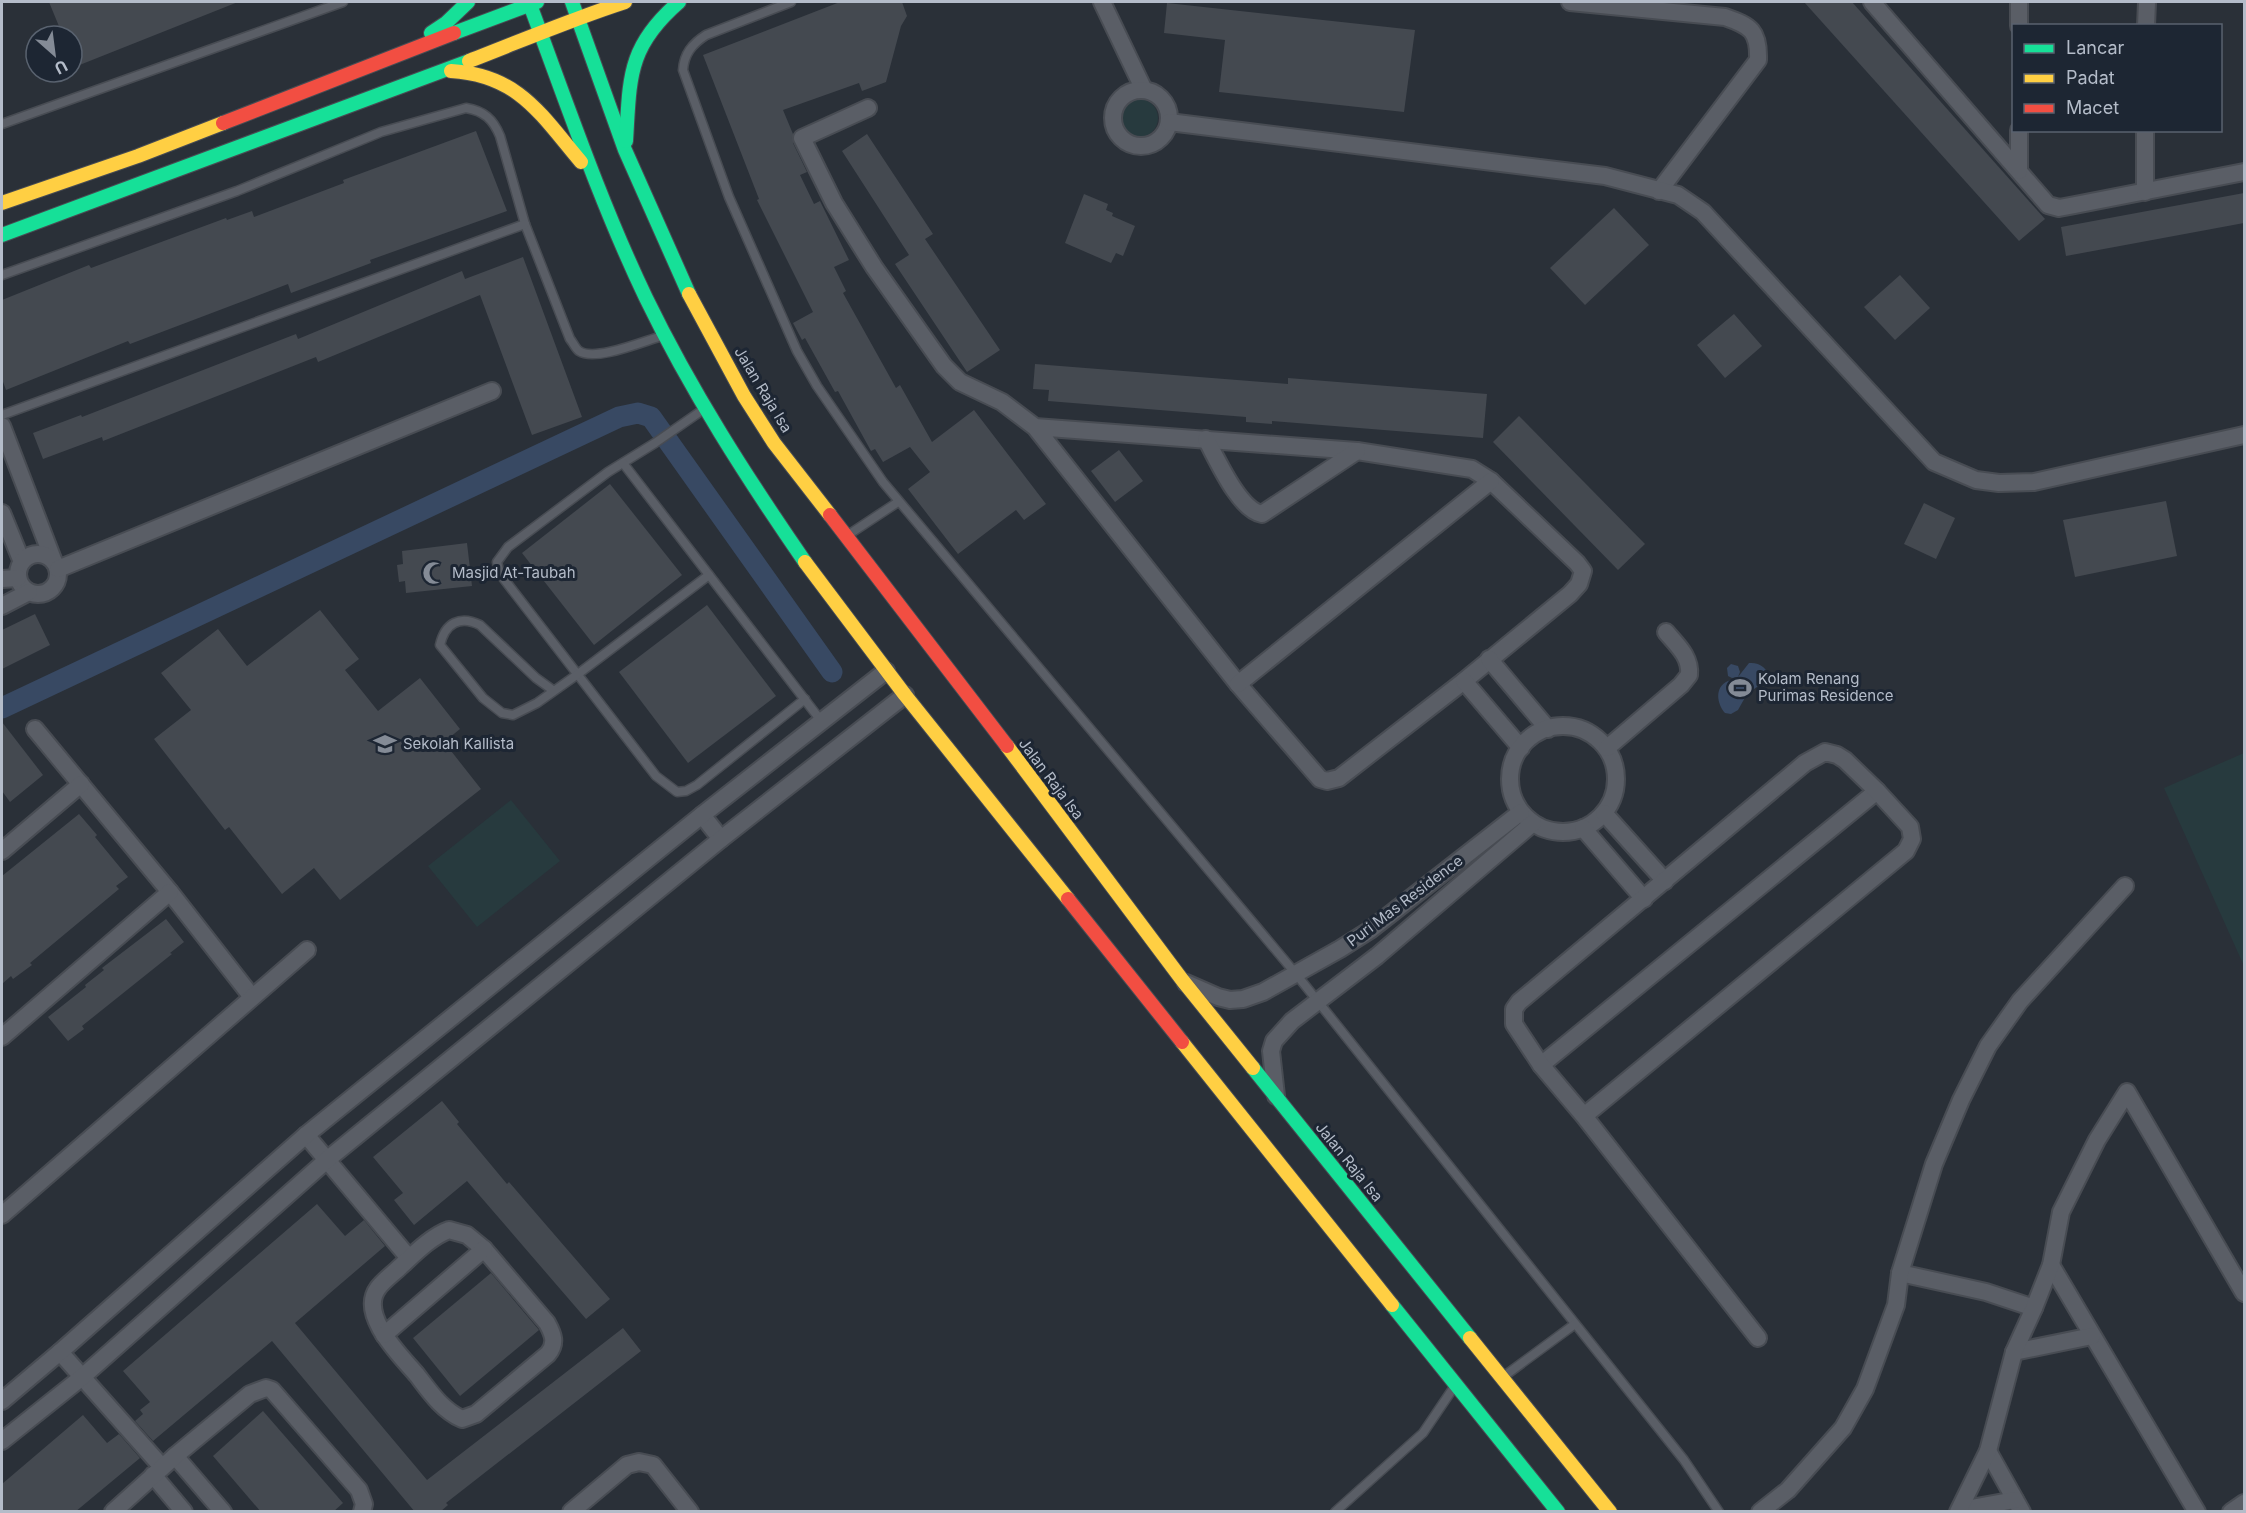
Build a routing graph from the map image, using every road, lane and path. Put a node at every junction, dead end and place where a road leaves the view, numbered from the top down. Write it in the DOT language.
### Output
graph roads {
  1 [pos="344,2"];
  2 [pos="468,2"];
  3 [pos="532,2"];
  4 [pos="572,2"];
  5 [pos="624,2"];
  6 [pos="680,2"];
  7 [pos="791,2"];
  8 [pos="1102,2"];
  9 [pos="1570,2"];
  10 [pos="1872,2"];
  11 [pos="2019,2"];
  12 [pos="2147,2"];
  13 [pos="578,18"];
  14 [pos="2019,24"];
  15 [pos="2146,24"];
  16 [pos="541,34"];
  17 [pos="404,51"];
  18 [pos="437,71"];
  19 [pos="1144,90"];
  20 [pos="868,108"];
  21 [pos="1169,122"];
  22 [pos="2,124"];
  23 [pos="2019,132"];
  24 [pos="2145,132"];
  25 [pos="625,150"];
  26 [pos="2019,171"];
  27 [pos="2244,172"];
  28 [pos="592,175"];
  29 [pos="1659,191"];
  30 [pos="2145,192"];
  31 [pos="2,204"];
  32 [pos="525,224"];
  33 [pos="2,235"];
  34 [pos="2,276"];
  35 [pos="665,335"];
  36 [pos="492,391"];
  37 [pos="705,408"];
  38 [pos="2,415"];
  39 [pos="2,426"];
  40 [pos="1035,427"];
  41 [pos="2244,435"];
  42 [pos="1206,439"];
  43 [pos="1357,451"];
  44 [pos="623,463"];
  45 [pos="1491,481"];
  46 [pos="898,502"];
  47 [pos="2,513"];
  48 [pos="845,537"];
  49 [pos="56,565"];
  50 [pos="14,573"];
  51 [pos="709,575"];
  52 [pos="29,592"];
  53 [pos="2,606"];
  54 [pos="1666,632"];
  55 [pos="1489,660"];
  56 [pos="886,671"];
  57 [pos="578,674"];
  58 [pos="1464,681"];
  59 [pos="1238,684"];
  60 [pos="554,691"];
  61 [pos="905,695"];
  62 [pos="805,699"];
  63 [pos="822,722"];
  64 [pos="35,729"];
  65 [pos="1548,729"];
  66 [pos="1521,748"];
  67 [pos="1606,748"];
  68 [pos="81,784"];
  69 [pos="1877,791"];
  70 [pos="1604,813"];
  71 [pos="702,815"];
  72 [pos="1527,817"];
  73 [pos="1583,828"];
  74 [pos="721,839"];
  75 [pos="2,851"];
  76 [pos="1665,881"];
  77 [pos="2125,886"];
  78 [pos="170,892"];
  79 [pos="1644,899"];
  80 [pos="307,950"];
  81 [pos="1296,974"];
  82 [pos="1183,981"];
  83 [pos="252,997"];
  84 [pos="1316,1000"];
  85 [pos="2,1037"];
  86 [pos="1541,1065"];
  87 [pos="1276,1098"];
  88 [pos="1584,1116"];
  89 [pos="306,1135"];
  90 [pos="328,1160"];
  91 [pos="2,1215"];
  92 [pos="484,1249"];
  93 [pos="409,1258"];
  94 [pos="2051,1265"];
  95 [pos="1900,1273"];
  96 [pos="2244,1293"];
  97 [pos="2034,1308"];
  98 [pos="1575,1324"];
  99 [pos="384,1335"];
  100 [pos="2092,1336"];
  101 [pos="1758,1338"];
  102 [pos="60,1352"];
  103 [pos="2014,1352"];
  104 [pos="1503,1377"];
  105 [pos="81,1378"];
  106 [pos="1456,1384"];
  107 [pos="2,1401"];
  108 [pos="2,1442"];
  109 [pos="1988,1452"];
  110 [pos="175,1456"];
  111 [pos="157,1471"];
  112 [pos="2244,1503"];
  113 [pos="2018,1506"];
  114 [pos="1959,1511"];
  115 [pos="113,1512"];
  116 [pos="184,1512"];
  117 [pos="223,1512"];
  118 [pos="362,1512"];
  119 [pos="571,1512"];
  120 [pos="690,1512"];
  121 [pos="1335,1512"];
  122 [pos="1558,1512"];
  123 [pos="1610,1512"];
  124 [pos="1719,1512"];
  125 [pos="1760,1512"];
  126 [pos="2197,1512"];
  127 [pos="2231,1512"];
  1 -- 22 [label="lane"];
  2 -- 17 [label="main road"];
  3 -- 16 [label="main road"];
  3 -- 17 [label="main road"];
  4 -- 13 [label="main road, Jalan Raja Isa"];
  5 -- 13 [label="main road"];
  6 -- 25 [label="main road"];
  7 -- 46 [label="lane"];
  8 -- 19 [label="street"];
  9 -- 29 [label="street"];
  10 -- 26 [label="street"];
  11 -- 14 [label="street"];
  12 -- 15 [label="street"];
  13 -- 16 [label="main road"];
  13 -- 25 [label="main road, Jalan Raja Isa"];
  16 -- 18 [label="main road"];
  16 -- 28 [label="main road"];
  17 -- 31 [label="main road"];
  18 -- 28 [label="main road"];
  18 -- 33 [label="main road"];
  19 -- 21 [label="street"];
  19 -- 21 [label="street"];
  20 -- 40 [label="street"];
  21 -- 29 [label="street"];
  23 -- 26 [label="street"];
  24 -- 30 [label="street"];
  25 -- 48 [label="main road, Jalan Raja Isa"];
  26 -- 30 [label="street"];
  27 -- 30 [label="street"];
  28 -- 35 [label="main road"];
  29 -- 41 [label="street"];
  32 -- 34 [label="lane"];
  32 -- 35 [label="lane"];
  32 -- 38 [label="lane"];
  35 -- 37 [label="main road"];
  36 -- 49 [label="street"];
  37 -- 44 [label="lane"];
  37 -- 56 [label="main road"];
  39 -- 49 [label="street"];
  40 -- 42 [label="street"];
  40 -- 59 [label="street"];
  42 -- 43 [label="street"];
  42 -- 43 [label="street"];
  43 -- 45 [label="street"];
  44 -- 51 [label="lane"];
  44 -- 57 [label="lane"];
  45 -- 55 [label="street"];
  45 -- 59 [label="street"];
  46 -- 48 [label="lane"];
  46 -- 81 [label="lane"];
  47 -- 50 [label="street"];
  48 -- 82 [label="main road, Jalan Raja Isa"];
  49 -- 50 [label="street"];
  49 -- 52 [label="street"];
  50 -- 52 [label="street"];
  51 -- 57 [label="lane"];
  51 -- 62 [label="lane"];
  52 -- 53 [label="street"];
  54 -- 67 [label="street"];
  55 -- 58 [label="street"];
  55 -- 65 [label="street"];
  56 -- 61 [label="main road"];
  56 -- 63 [label="street"];
  57 -- 60 [label="lane"];
  57 -- 62 [label="lane"];
  58 -- 59 [label="street"];
  58 -- 66 [label="street"];
  60 -- 60 [label="lane"];
  61 -- 74 [label="street"];
  61 -- 106 [label="main road"];
  62 -- 63 [label="lane"];
  63 -- 71 [label="street"];
  64 -- 68 [label="street"];
  65 -- 66 [label="street"];
  65 -- 67 [label="street"];
  66 -- 72 [label="street"];
  67 -- 70 [label="street"];
  68 -- 75 [label="street"];
  68 -- 78 [label="street"];
  69 -- 76 [label="street"];
  69 -- 86 [label="street"];
  69 -- 88 [label="street"];
  70 -- 73 [label="street"];
  70 -- 76 [label="street"];
  71 -- 74 [label="street"];
  71 -- 89 [label="street"];
  72 -- 73 [label="street"];
  72 -- 81 [label="street, Puri Mas Residence"];
  72 -- 84 [label="street, Puri Mas Residence"];
  73 -- 79 [label="street"];
  74 -- 90 [label="street"];
  76 -- 79 [label="street"];
  77 -- 95 [label="street"];
  78 -- 83 [label="street"];
  78 -- 85 [label="street"];
  79 -- 86 [label="street"];
  80 -- 83 [label="street"];
  81 -- 82 [label="street, Puri Mas Residence"];
  81 -- 84 [label="lane"];
  82 -- 87 [label="main road, Jalan Raja Isa"];
  83 -- 91 [label="street"];
  84 -- 87 [label="street, Puri Mas Residence"];
  84 -- 98 [label="lane"];
  86 -- 88 [label="street"];
  87 -- 104 [label="main road, Jalan Raja Isa"];
  88 -- 101 [label="street"];
  89 -- 90 [label="street"];
  89 -- 102 [label="street"];
  90 -- 93 [label="street"];
  90 -- 105 [label="street"];
  92 -- 93 [label="street"];
  92 -- 99 [label="street"];
  92 -- 99 [label="street"];
  93 -- 99 [label="street"];
  94 -- 96 [label="street"];
  94 -- 97 [label="street"];
  94 -- 100 [label="street"];
  95 -- 97 [label="street"];
  95 -- 125 [label="street"];
  97 -- 103 [label="street"];
  98 -- 104 [label="lane"];
  98 -- 124 [label="lane"];
  100 -- 103 [label="street"];
  100 -- 126 [label="street"];
  102 -- 105 [label="street"];
  102 -- 107 [label="street"];
  103 -- 109 [label="street"];
  104 -- 123 [label="main road, Jalan Raja Isa"];
  105 -- 108 [label="street"];
  105 -- 111 [label="street"];
  106 -- 121 [label="lane"];
  106 -- 122 [label="main road"];
  109 -- 113 [label="street"];
  109 -- 114 [label="street"];
  110 -- 111 [label="street"];
  110 -- 117 [label="street"];
  110 -- 118 [label="street"];
  111 -- 115 [label="street"];
  111 -- 116 [label="street"];
  112 -- 127 [label="street"];
  113 -- 114 [label="street"];
  119 -- 120 [label="street"];
}
